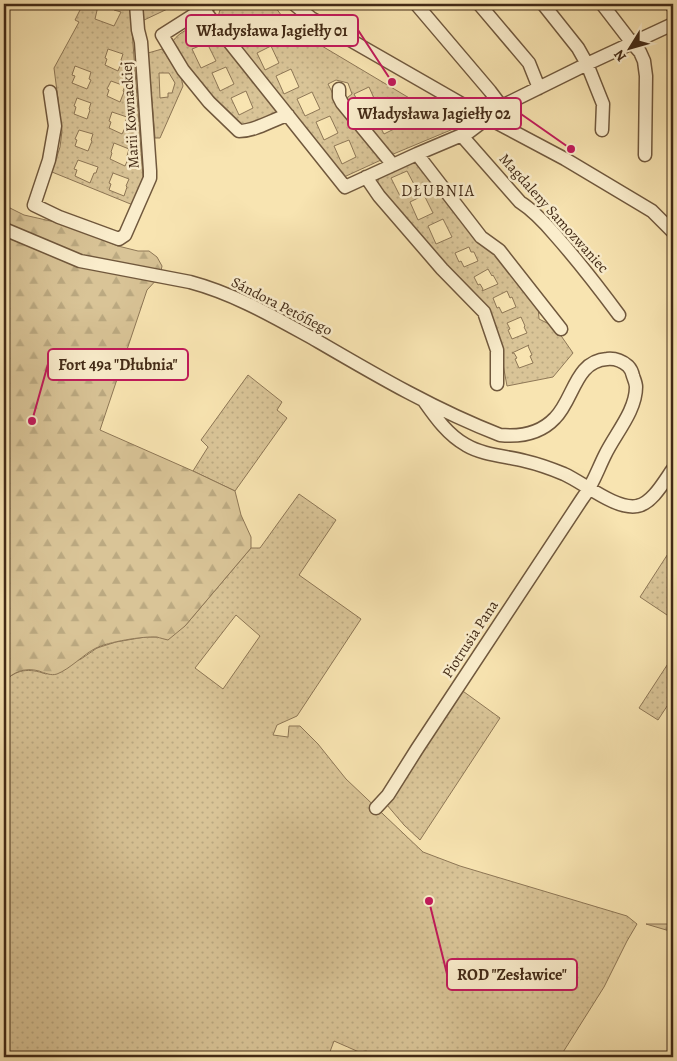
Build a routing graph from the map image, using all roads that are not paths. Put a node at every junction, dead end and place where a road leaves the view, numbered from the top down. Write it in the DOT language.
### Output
graph roads {
  1 [pos="136,4"];
  2 [pos="294,4"];
  3 [pos="416,4"];
  4 [pos="479,4"];
  5 [pos="544,4"];
  6 [pos="602,4"];
  7 [pos="671,4"];
  8 [pos="207,6"];
  9 [pos="673,8"];
  10 [pos="673,24"];
  11 [pos="162,35"];
  12 [pos="141,42"];
  13 [pos="632,43"];
  14 [pos="587,64"];
  15 [pos="539,88"];
  16 [pos="339,89"];
  17 [pos="50,92"];
  18 [pos="502,107"];
  19 [pos="288,115"];
  20 [pos="487,118"];
  21 [pos="602,130"];
  22 [pos="462,136"];
  23 [pos="417,154"];
  24 [pos="645,155"];
  25 [pos="393,165"];
  26 [pos="366,177"];
  27 [pos="4,229"];
  28 [pos="673,232"];
  29 [pos="618,316"];
  30 [pos="561,329"];
  31 [pos="497,384"];
  32 [pos="422,400"];
  33 [pos="673,469"];
  34 [pos="590,488"];
  35 [pos="376,808"];
  1 -- 12 [label="street"];
  2 -- 20 [label="street"];
  3 -- 18 [label="street"];
  4 -- 15 [label="street"];
  5 -- 14 [label="street"];
  6 -- 13 [label="street"];
  7 -- 9 [label="street"];
  8 -- 11 [label="street"];
  8 -- 19 [label="street"];
  10 -- 13 [label="street"];
  11 -- 12 [label="street"];
  11 -- 19 [label="street"];
  12 -- 17 [label="street, Marii Kownackiej"];
  13 -- 14 [label="street"];
  13 -- 24 [label="street"];
  14 -- 15 [label="street"];
  14 -- 21 [label="street"];
  15 -- 18 [label="street"];
  16 -- 25 [label="street"];
  18 -- 20 [label="street"];
  19 -- 26 [label="street"];
  20 -- 22 [label="street"];
  20 -- 28 [label="street"];
  22 -- 23 [label="street"];
  22 -- 29 [label="street, Magdaleny Samozwaniec"];
  23 -- 25 [label="street"];
  23 -- 30 [label="street"];
  25 -- 26 [label="street"];
  26 -- 31 [label="street"];
  27 -- 32 [label="street, Sándora Petőfiego"];
  32 -- 34 [label="street, Sándora Petőfiego"];
  32 -- 34 [label="street, Sándora Petőfiego"];
  33 -- 34 [label="street, Sándora Petőfiego"];
  34 -- 35 [label="street, Piotrusia Pana"];
}
